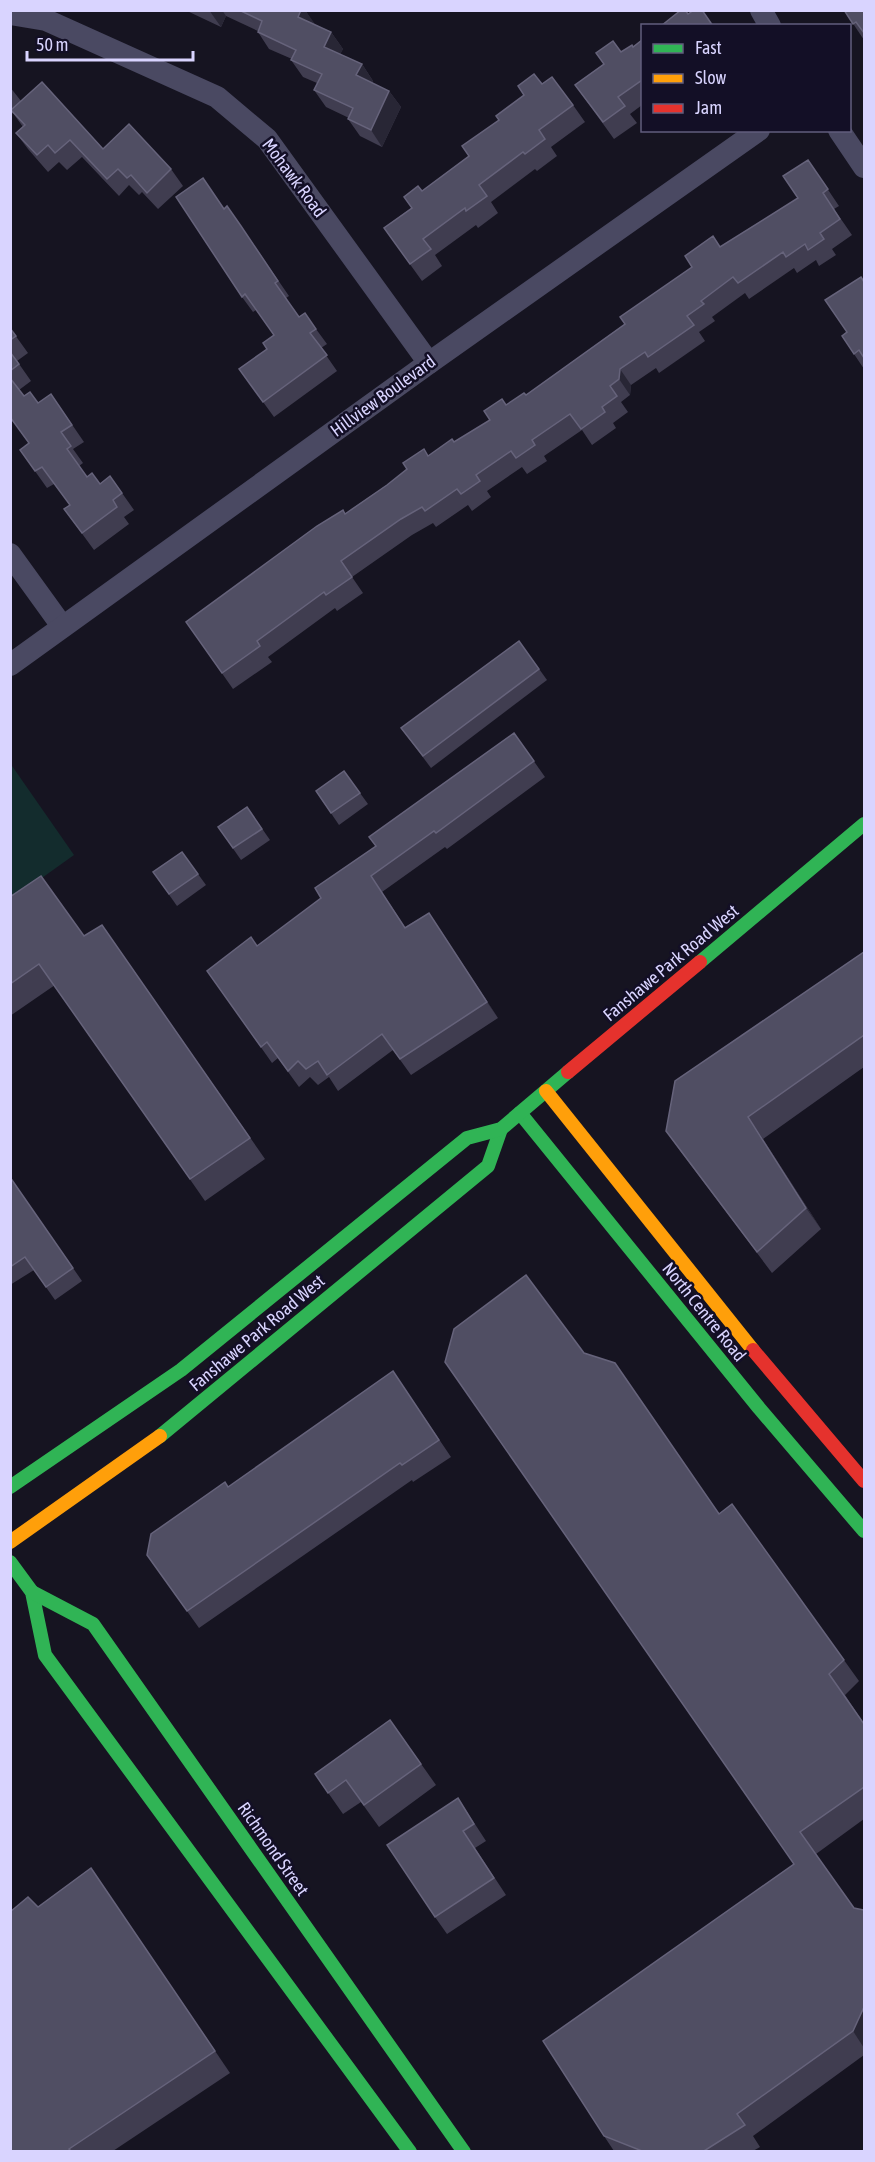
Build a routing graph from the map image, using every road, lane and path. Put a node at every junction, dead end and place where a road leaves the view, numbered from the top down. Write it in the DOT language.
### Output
graph roads {
  1 [pos="761,10"];
  2 [pos="10,14"];
  3 [pos="769,24"];
  4 [pos="756,132"];
  5 [pos="840,132"];
  6 [pos="864,167"];
  7 [pos="429,363"];
  8 [pos="10,554"];
  9 [pos="62,626"];
  10 [pos="10,665"];
  11 [pos="864,824"];
  12 [pos="546,1091"];
  13 [pos="520,1113"];
  14 [pos="501,1129"];
  15 [pos="864,1481"];
  16 [pos="10,1487"];
  17 [pos="864,1531"];
  18 [pos="10,1542"];
  19 [pos="10,1562"];
  20 [pos="32,1592"];
  21 [pos="410,2151"];
  22 [pos="464,2151"];
  1 -- 3 [label="street"];
  2 -- 7 [label="street, Mohawk Road"];
  4 -- 7 [label="street, Hillview Boulevard"];
  5 -- 6 [label="street"];
  7 -- 9 [label="street, Hillview Boulevard"];
  8 -- 9 [label="street"];
  9 -- 10 [label="street, Hillview Boulevard"];
  11 -- 12 [label="main road, Fanshawe Park Road West"];
  12 -- 13 [label="main road, Fanshawe Park Road West"];
  12 -- 15 [label="main road, North Centre Road"];
  13 -- 14 [label="main road, Fanshawe Park Road West"];
  13 -- 17 [label="main road, North Centre Road"];
  14 -- 16 [label="main road, Fanshawe Park Road West"];
  14 -- 18 [label="main road, Fanshawe Park Road West"];
  19 -- 20 [label="main road, Richmond Street"];
  20 -- 21 [label="main road, Richmond Street"];
  20 -- 22 [label="main road, Richmond Street"];
}
